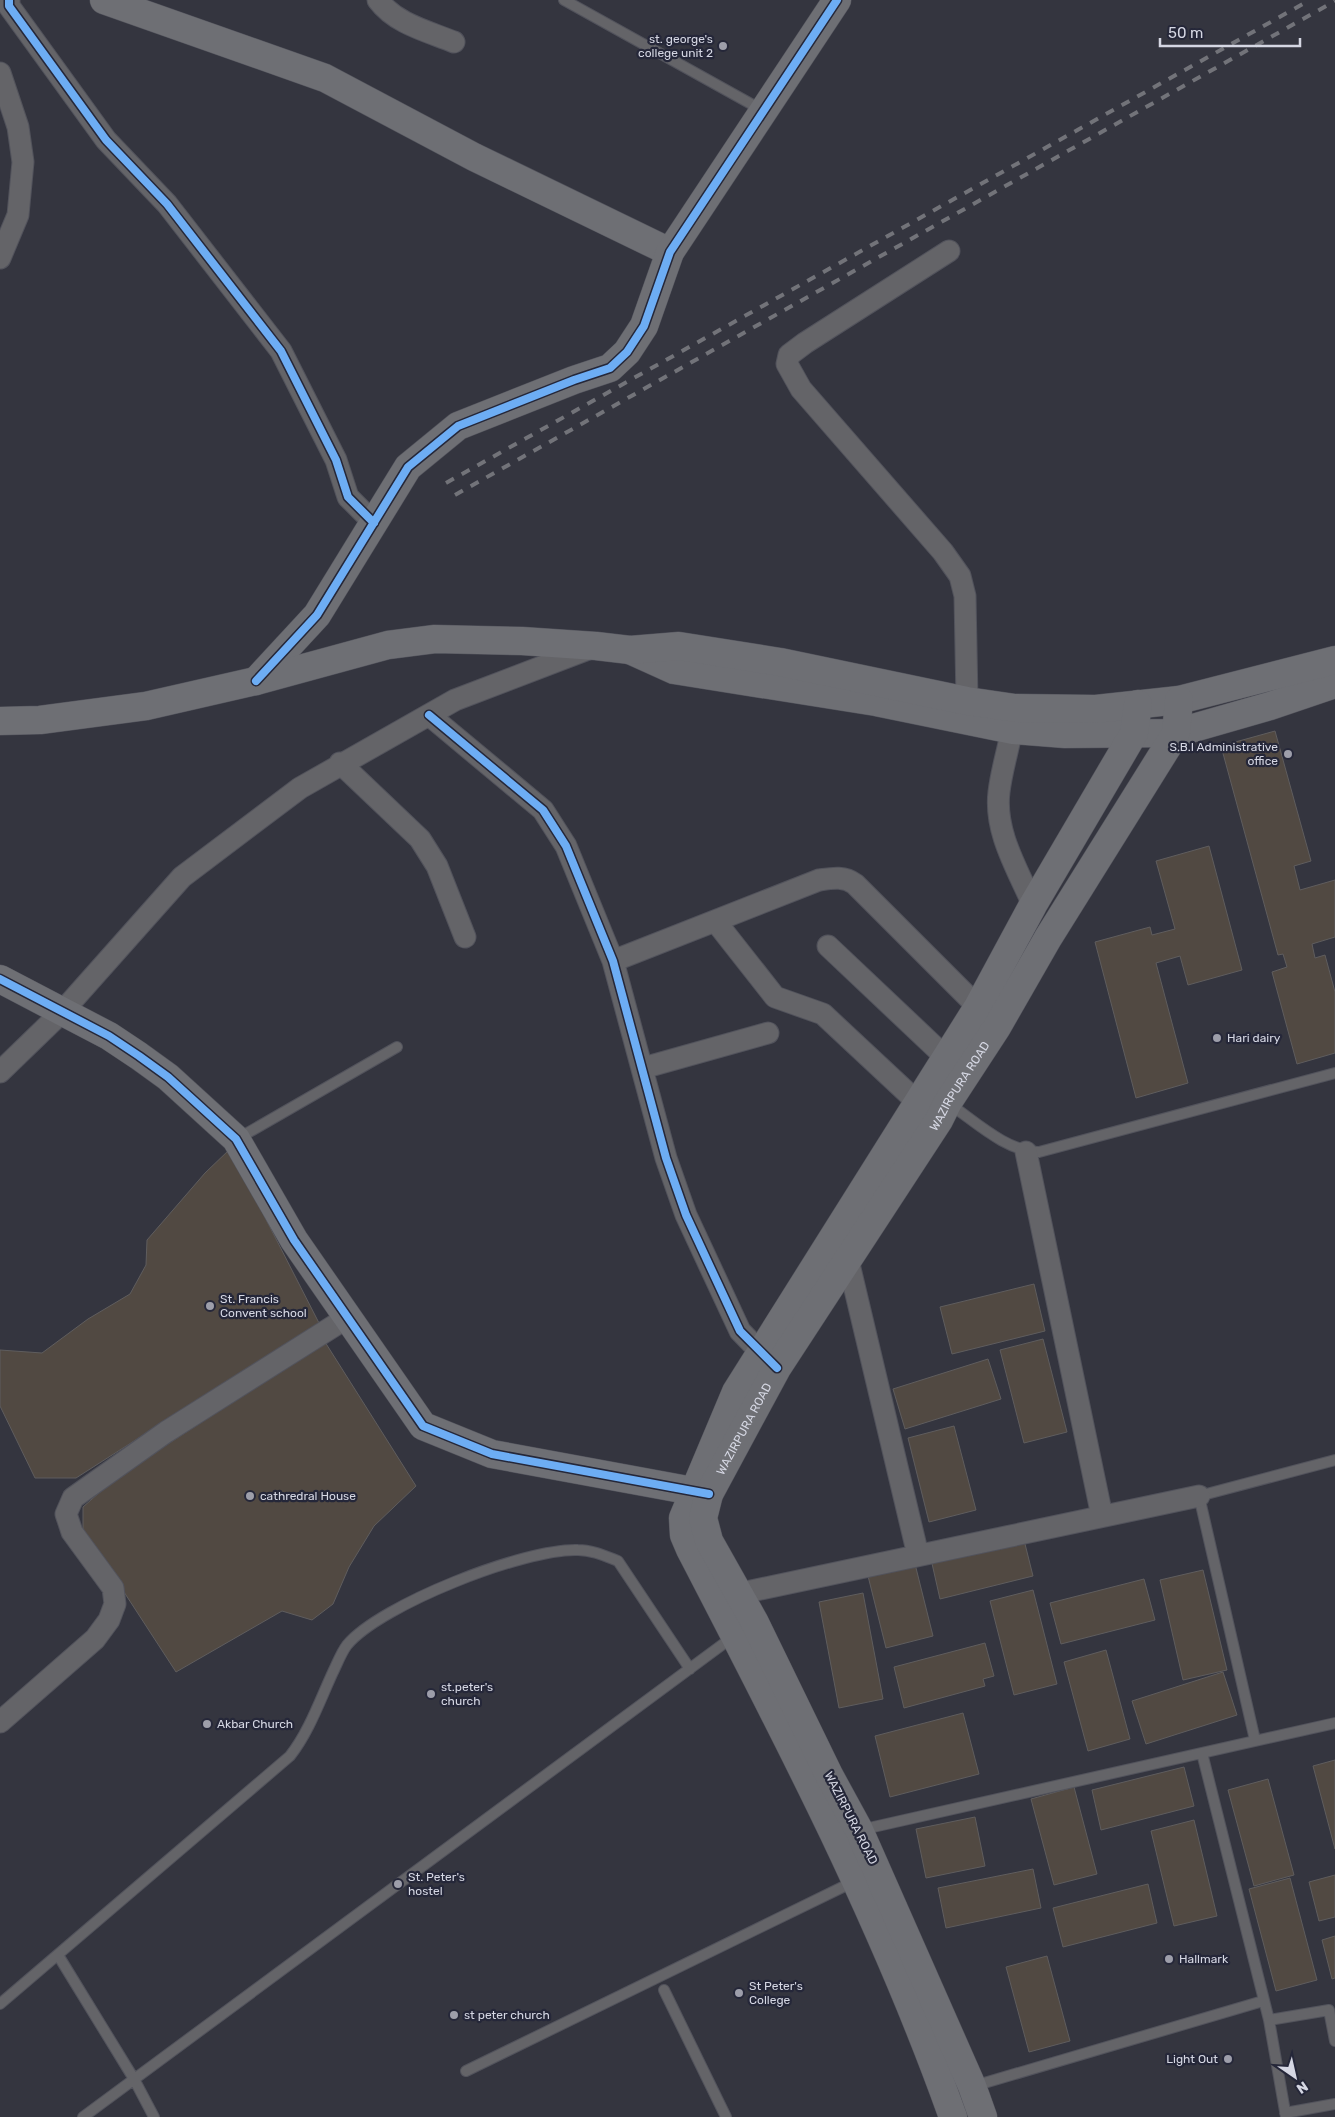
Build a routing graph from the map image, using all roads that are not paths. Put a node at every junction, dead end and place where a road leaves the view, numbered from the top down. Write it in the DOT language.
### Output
graph roads {
  1 [pos="9,0"];
  2 [pos="104,0"];
  3 [pos="378,0"];
  4 [pos="564,0"];
  5 [pos="836,0"];
  6 [pos="454,42"];
  7 [pos="0,73"];
  8 [pos="763,111"];
  9 [pos="949,251"];
  10 [pos="670,252"];
  11 [pos="0,258"];
  12 [pos="374,523"];
  13 [pos="596,646"];
  14 [pos="630,650"];
  15 [pos="1335,660"];
  16 [pos="256,681"];
  17 [pos="1335,684"];
  18 [pos="1179,700"];
  19 [pos="967,702"];
  20 [pos="1138,704"];
  21 [pos="429,715"];
  22 [pos="1014,719"];
  23 [pos="0,721"];
  24 [pos="1134,733"];
  25 [pos="1176,733"];
  26 [pos="340,764"];
  27 [pos="1033,905"];
  28 [pos="716,922"];
  29 [pos="465,937"];
  30 [pos="828,946"];
  31 [pos="613,961"];
  32 [pos="0,979"];
  33 [pos="978,1007"];
  34 [pos="62,1012"];
  35 [pos="768,1033"];
  36 [pos="397,1047"];
  37 [pos="955,1066"];
  38 [pos="643,1068"];
  39 [pos="0,1072"];
  40 [pos="1335,1073"];
  41 [pos="935,1101"];
  42 [pos="236,1140"];
  43 [pos="1026,1152"];
  44 [pos="848,1260"];
  45 [pos="348,1317"];
  46 [pos="769,1361"];
  47 [pos="1335,1460"];
  48 [pos="702,1492"];
  49 [pos="1199,1496"];
  50 [pos="1102,1516"];
  51 [pos="918,1555"];
  52 [pos="737,1594"];
  53 [pos="735,1636"];
  54 [pos="690,1669"];
  55 [pos="0,1722"];
  56 [pos="1335,1723"];
  57 [pos="1256,1740"];
  58 [pos="1202,1753"];
  59 [pos="860,1830"];
  60 [pos="855,1881"];
  61 [pos="58,1955"];
  62 [pos="664,1990"];
  63 [pos="1264,2001"];
  64 [pos="0,2004"];
  65 [pos="1269,2020"];
  66 [pos="1335,2041"];
  67 [pos="466,2071"];
  68 [pos="134,2079"];
  69 [pos="972,2086"];
  70 [pos="1335,2104"];
  71 [pos="1286,2115"];
  72 [pos="83,2117"];
  73 [pos="154,2117"];
  74 [pos="726,2117"];
  75 [pos="953,2117"];
  76 [pos="983,2117"];
  1 -- 12 [label="street"];
  2 -- 10 [label="main road"];
  3 -- 6 [label="street"];
  4 -- 8 [label="lane"];
  5 -- 8 [label="main road"];
  7 -- 11 [label="street"];
  8 -- 10 [label="main road"];
  9 -- 19 [label="street"];
  10 -- 12 [label="main road"];
  12 -- 16 [label="main road"];
  13 -- 14 [label="main road"];
  13 -- 16 [label="main road"];
  13 -- 21 [label="street"];
  14 -- 19 [label="main road"];
  14 -- 22 [label="main road"];
  15 -- 18 [label="main road"];
  16 -- 23 [label="main road"];
  17 -- 25 [label="main road"];
  18 -- 20 [label="main road"];
  18 -- 25 [label="main road, WAZIRPURA ROAD"];
  19 -- 22 [label="main road"];
  20 -- 22 [label="main road"];
  20 -- 24 [label="main road, WAZIRPURA ROAD"];
  21 -- 26 [label="street"];
  21 -- 31 [label="street"];
  22 -- 24 [label="main road"];
  22 -- 27 [label="street"];
  24 -- 25 [label="main road"];
  24 -- 27 [label="main road, WAZIRPURA ROAD"];
  25 -- 37 [label="main road, WAZIRPURA ROAD"];
  26 -- 29 [label="street"];
  26 -- 34 [label="street"];
  27 -- 33 [label="main road, WAZIRPURA ROAD"];
  28 -- 31 [label="street"];
  28 -- 33 [label="street"];
  28 -- 41 [label="street"];
  30 -- 37 [label="street"];
  31 -- 38 [label="street"];
  32 -- 34 [label="main road"];
  33 -- 37 [label="main road, WAZIRPURA ROAD"];
  34 -- 39 [label="street"];
  34 -- 42 [label="main road"];
  35 -- 38 [label="street"];
  36 -- 42 [label="lane"];
  37 -- 41 [label="main road, WAZIRPURA ROAD"];
  38 -- 46 [label="street"];
  40 -- 43 [label="lane"];
  41 -- 43 [label="lane"];
  41 -- 44 [label="main road, WAZIRPURA ROAD"];
  41 -- 46 [label="main road, WAZIRPURA ROAD"];
  42 -- 45 [label="main road"];
  43 -- 50 [label="street"];
  44 -- 46 [label="main road, WAZIRPURA ROAD"];
  44 -- 51 [label="street"];
  45 -- 48 [label="main road"];
  45 -- 55 [label="street"];
  46 -- 48 [label="main road, WAZIRPURA ROAD"];
  47 -- 49 [label="lane"];
  48 -- 52 [label="main road, WAZIRPURA ROAD"];
  48 -- 53 [label="main road, WAZIRPURA ROAD"];
  49 -- 50 [label="street"];
  49 -- 57 [label="lane"];
  50 -- 51 [label="street"];
  51 -- 52 [label="street"];
  52 -- 59 [label="main road, WAZIRPURA ROAD"];
  53 -- 54 [label="lane"];
  53 -- 60 [label="main road, WAZIRPURA ROAD"];
  54 -- 61 [label="lane"];
  54 -- 68 [label="lane"];
  56 -- 57 [label="lane"];
  57 -- 58 [label="lane"];
  58 -- 59 [label="lane"];
  58 -- 63 [label="lane"];
  59 -- 69 [label="main road, WAZIRPURA ROAD"];
  60 -- 67 [label="lane"];
  60 -- 75 [label="main road, WAZIRPURA ROAD"];
  61 -- 64 [label="lane"];
  61 -- 68 [label="lane"];
  62 -- 74 [label="lane"];
  63 -- 65 [label="lane"];
  63 -- 69 [label="lane"];
  65 -- 66 [label="lane"];
  65 -- 71 [label="lane"];
  68 -- 72 [label="lane"];
  68 -- 73 [label="lane"];
  69 -- 76 [label="main road, WAZIRPURA ROAD"];
  70 -- 71 [label="lane"];
}
